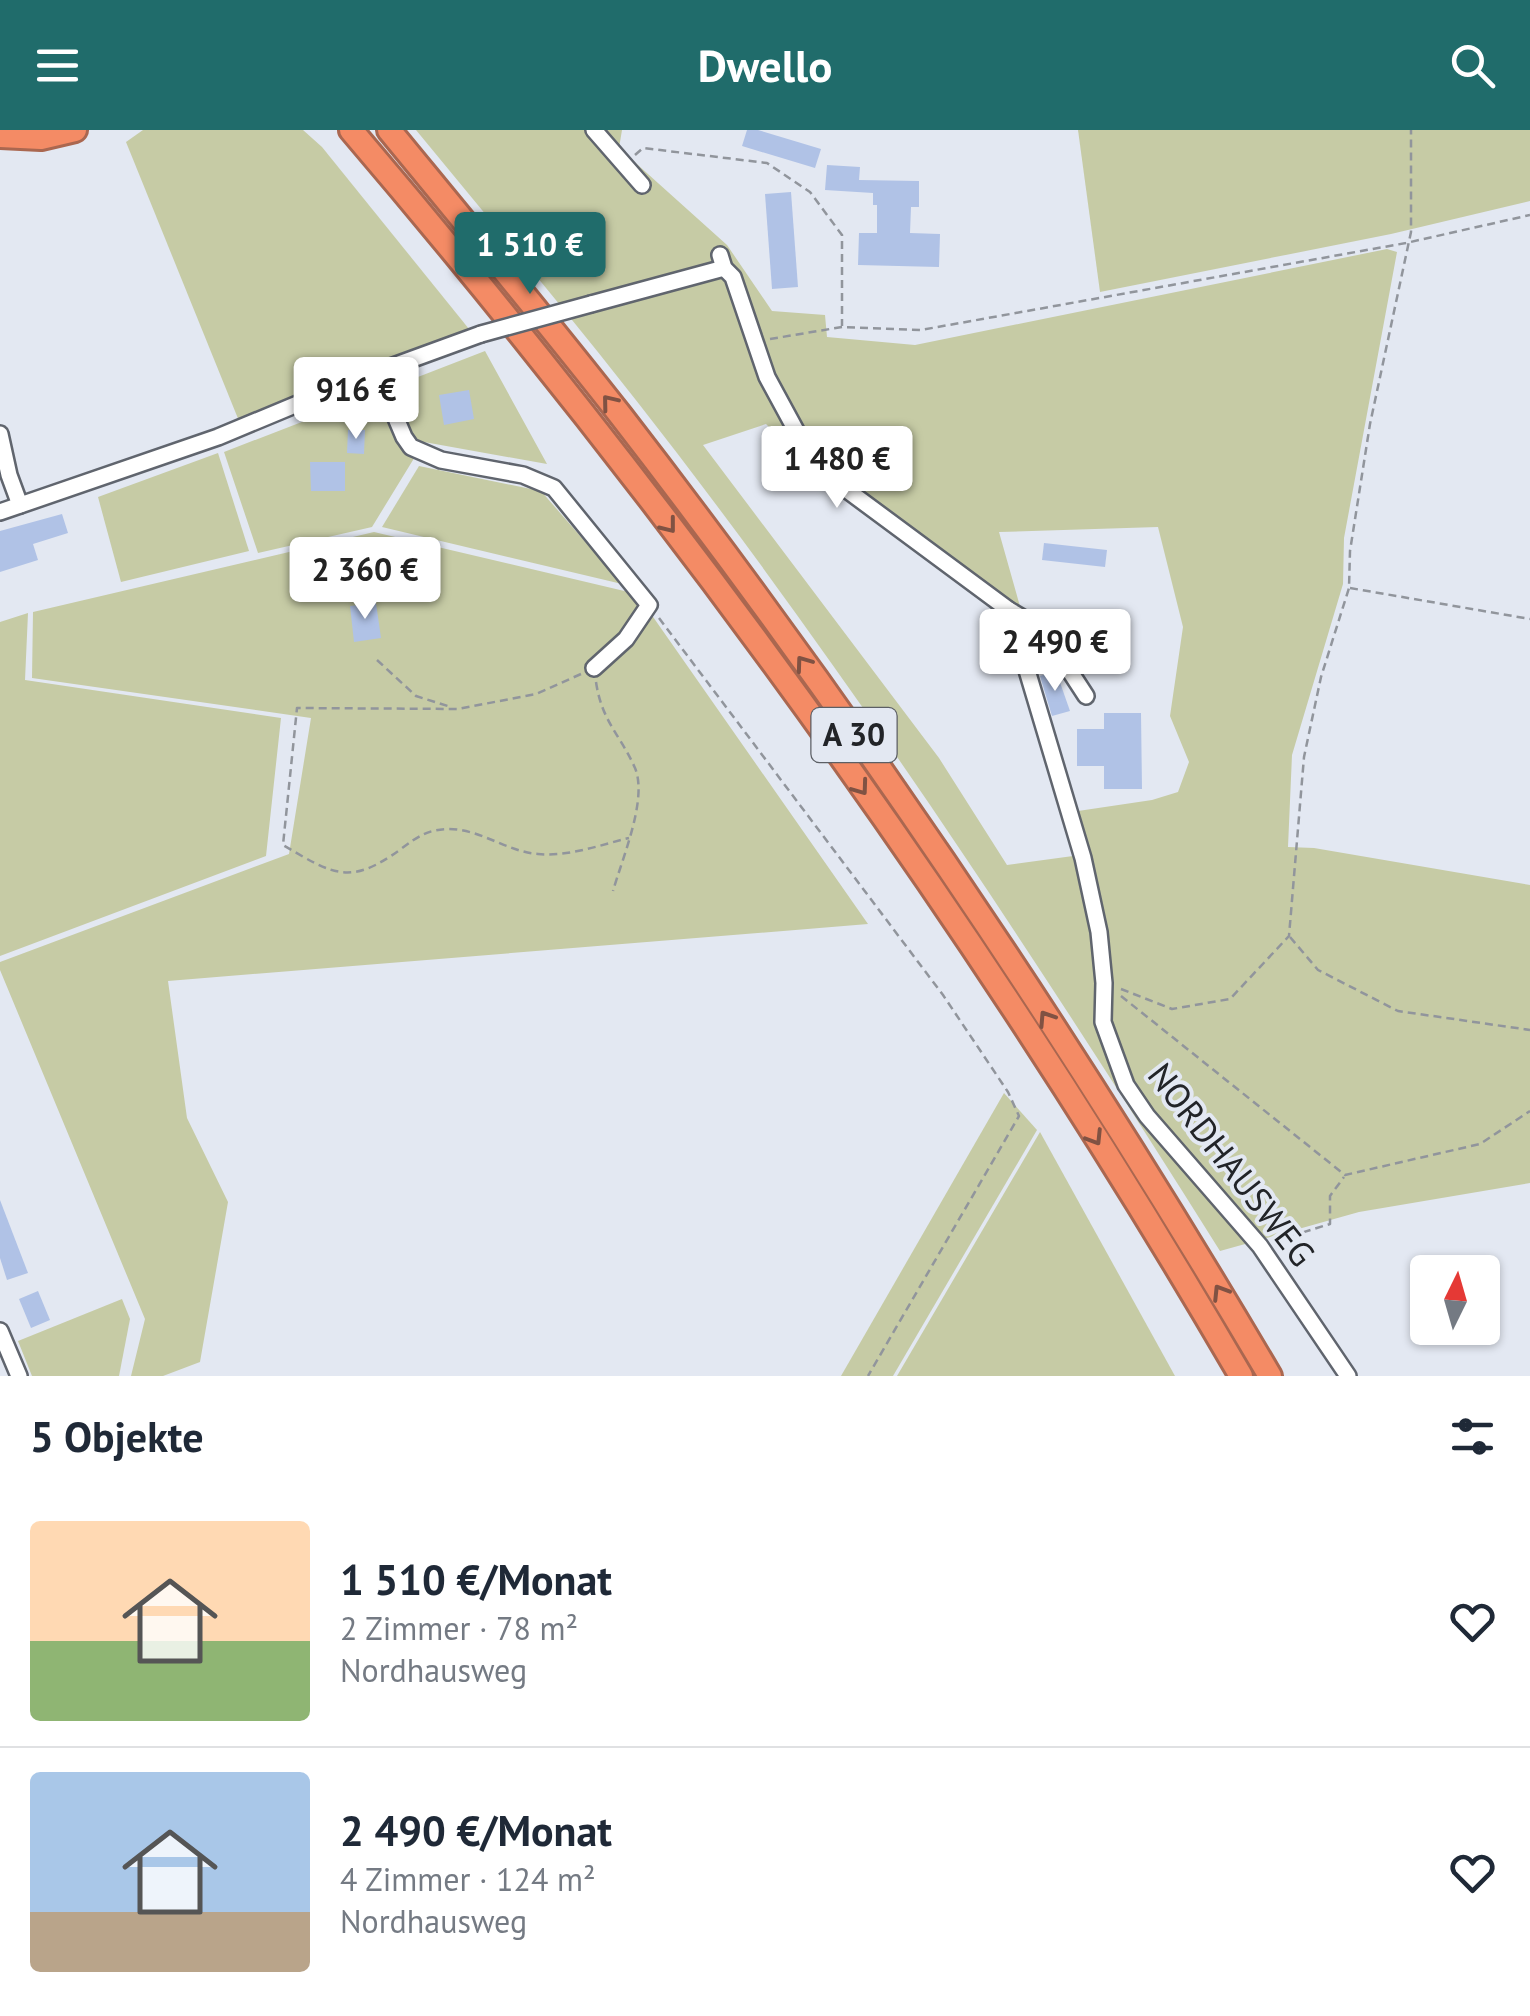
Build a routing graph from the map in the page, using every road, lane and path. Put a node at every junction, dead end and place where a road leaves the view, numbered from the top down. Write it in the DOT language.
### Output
graph roads {
  1 [pos="75,130"];
  2 [pos="338,130"];
  3 [pos="351,130"];
  4 [pos="389,130"];
  5 [pos="594,130"];
  6 [pos="1411,130"];
  7 [pos="0,136"];
  8 [pos="622,166"];
  9 [pos="642,185"];
  10 [pos="400,187"];
  11 [pos="1530,215"];
  12 [pos="1406,243"];
  13 [pos="842,326"];
  14 [pos="754,338"];
  15 [pos="376,371"];
  16 [pos="0,434"];
  17 [pos="20,505"];
  18 [pos="0,512"];
  19 [pos="1349,588"];
  20 [pos="649,605"];
  21 [pos="1010,610"];
  22 [pos="1530,620"];
  23 [pos="377,660"];
  24 [pos="594,668"];
  25 [pos="1086,696"];
  26 [pos="458,710"];
  27 [pos="628,838"];
  28 [pos="613,891"];
  29 [pos="1288,936"];
  30 [pos="1104,982"];
  31 [pos="1530,1030"];
  32 [pos="1530,1111"];
  33 [pos="1345,1176"];
  34 [pos="1260,1246"];
  35 [pos="0,1330"];
  36 [pos="19,1376"];
  37 [pos="868,1376"];
  38 [pos="1240,1376"];
  39 [pos="1270,1376"];
  40 [pos="1348,1376"];
  1 -- 7 [label="highway"];
  2 -- 10 [label="highway"];
  3 -- 10 [label="highway, A 30"];
  39 -- 4 [label="highway, A 30, one-way"];
  5 -- 8 [label="street"];
  6 -- 12 [label="path"];
  8 -- 9 [label="street"];
  8 -- 13 [label="path"];
  10 -- 38 [label="highway, A 30, one-way"];
  11 -- 12 [label="path"];
  12 -- 13 [label="path"];
  12 -- 19 [label="path"];
  13 -- 14 [label="path"];
  14 -- 15 [label="street, bridge"];
  14 -- 21 [label="street"];
  15 -- 17 [label="street"];
  15 -- 20 [label="street"];
  16 -- 17 [label="street"];
  17 -- 18 [label="street"];
  19 -- 22 [label="path"];
  19 -- 29 [label="path"];
  20 -- 24 [label="street"];
  20 -- 37 [label="path"];
  21 -- 25 [label="street"];
  21 -- 30 [label="street, NORDHAUSWEG"];
  23 -- 26 [label="path"];
  24 -- 26 [label="path"];
  24 -- 27 [label="path"];
  26 -- 27 [label="path"];
  27 -- 28 [label="path"];
  29 -- 30 [label="path"];
  29 -- 31 [label="path"];
  30 -- 33 [label="path"];
  30 -- 34 [label="street, NORDHAUSWEG"];
  32 -- 33 [label="path"];
  33 -- 34 [label="path"];
  34 -- 40 [label="street, NORDHAUSWEG"];
  35 -- 36 [label="street"];
}
